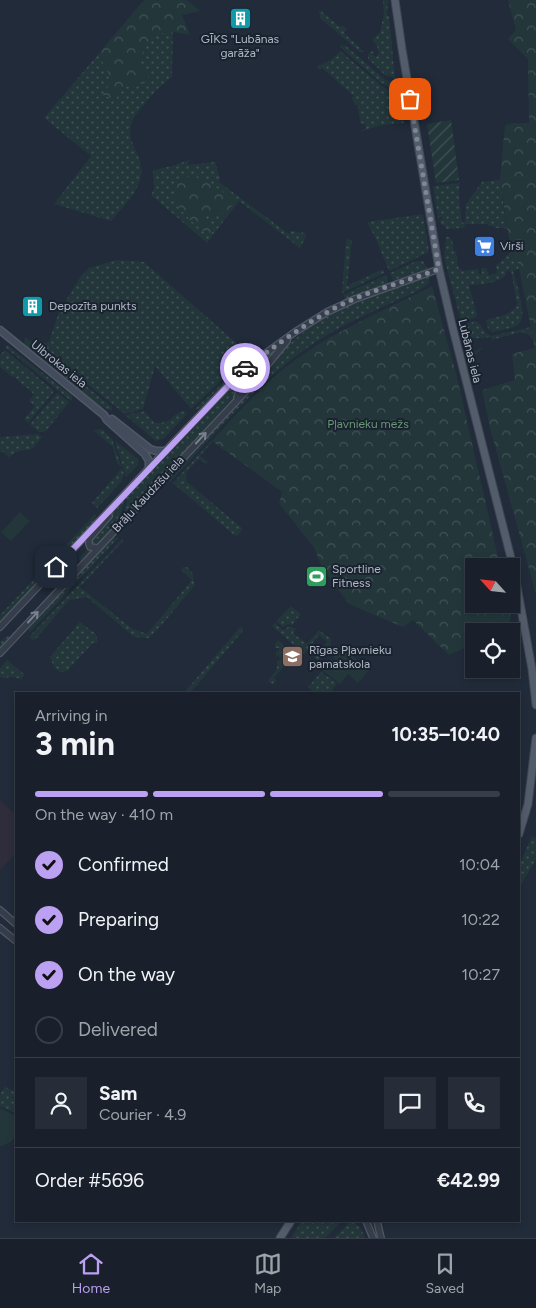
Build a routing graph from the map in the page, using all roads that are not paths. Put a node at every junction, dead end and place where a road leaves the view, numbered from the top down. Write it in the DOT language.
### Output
graph roads {
  1 [pos="395,0"];
  2 [pos="439,269"];
  3 [pos="0,330"];
  4 [pos="293,334"];
  5 [pos="226,387"];
  6 [pos="235,401"];
  7 [pos="104,415"];
  8 [pos="165,451"];
  9 [pos="148,468"];
  10 [pos="112,507"];
  11 [pos="98,548"];
  12 [pos="0,627"];
  13 [pos="0,653"];
  14 [pos="536,705"];
  15 [pos="536,738"];
  16 [pos="520,831"];
  17 [pos="0,910"];
  18 [pos="15,923"];
  19 [pos="0,928"];
  20 [pos="15,940"];
  21 [pos="290,1222"];
  22 [pos="366,1222"];
  23 [pos="377,1222"];
  24 [pos="280,1238"];
  25 [pos="373,1238"];
  26 [pos="381,1238"];
  1 -- 2 [label="main road, Lubānas iela"];
  2 -- 4 [label="street, Brāļu Kaudzīšu iela"];
  2 -- 14 [label="main road, Lubānas iela"];
  3 -- 7 [label="main road, Ulbrokas iela"];
  4 -- 5 [label="street, Brāļu Kaudzīšu iela"];
  4 -- 6 [label="street, Brāļu Kaudzīšu iela"];
  5 -- 6 [label="street"];
  5 -- 8 [label="street, Brāļu Kaudzīšu iela"];
  11 -- 6 [label="street, Brāļu Kaudzīšu iela, one-way"];
  7 -- 8 [label="main road, Ulbrokas iela"];
  7 -- 9 [label="main road, Ulbrokas iela"];
  8 -- 9 [label="street, Brāļu Kaudzīšu iela"];
  9 -- 10 [label="street, Brāļu Kaudzīšu iela"];
  10 -- 11 [label="street"];
  10 -- 12 [label="street, Brāļu Kaudzīšu iela"];
  13 -- 11 [label="street, Brāļu Kaudzīšu iela, one-way"];
  15 -- 16 [label="main road"];
  17 -- 18 [label="street"];
  19 -- 20 [label="street"];
  21 -- 24 [label="main road"];
  22 -- 25 [label="street"];
  23 -- 26 [label="street"];
}
